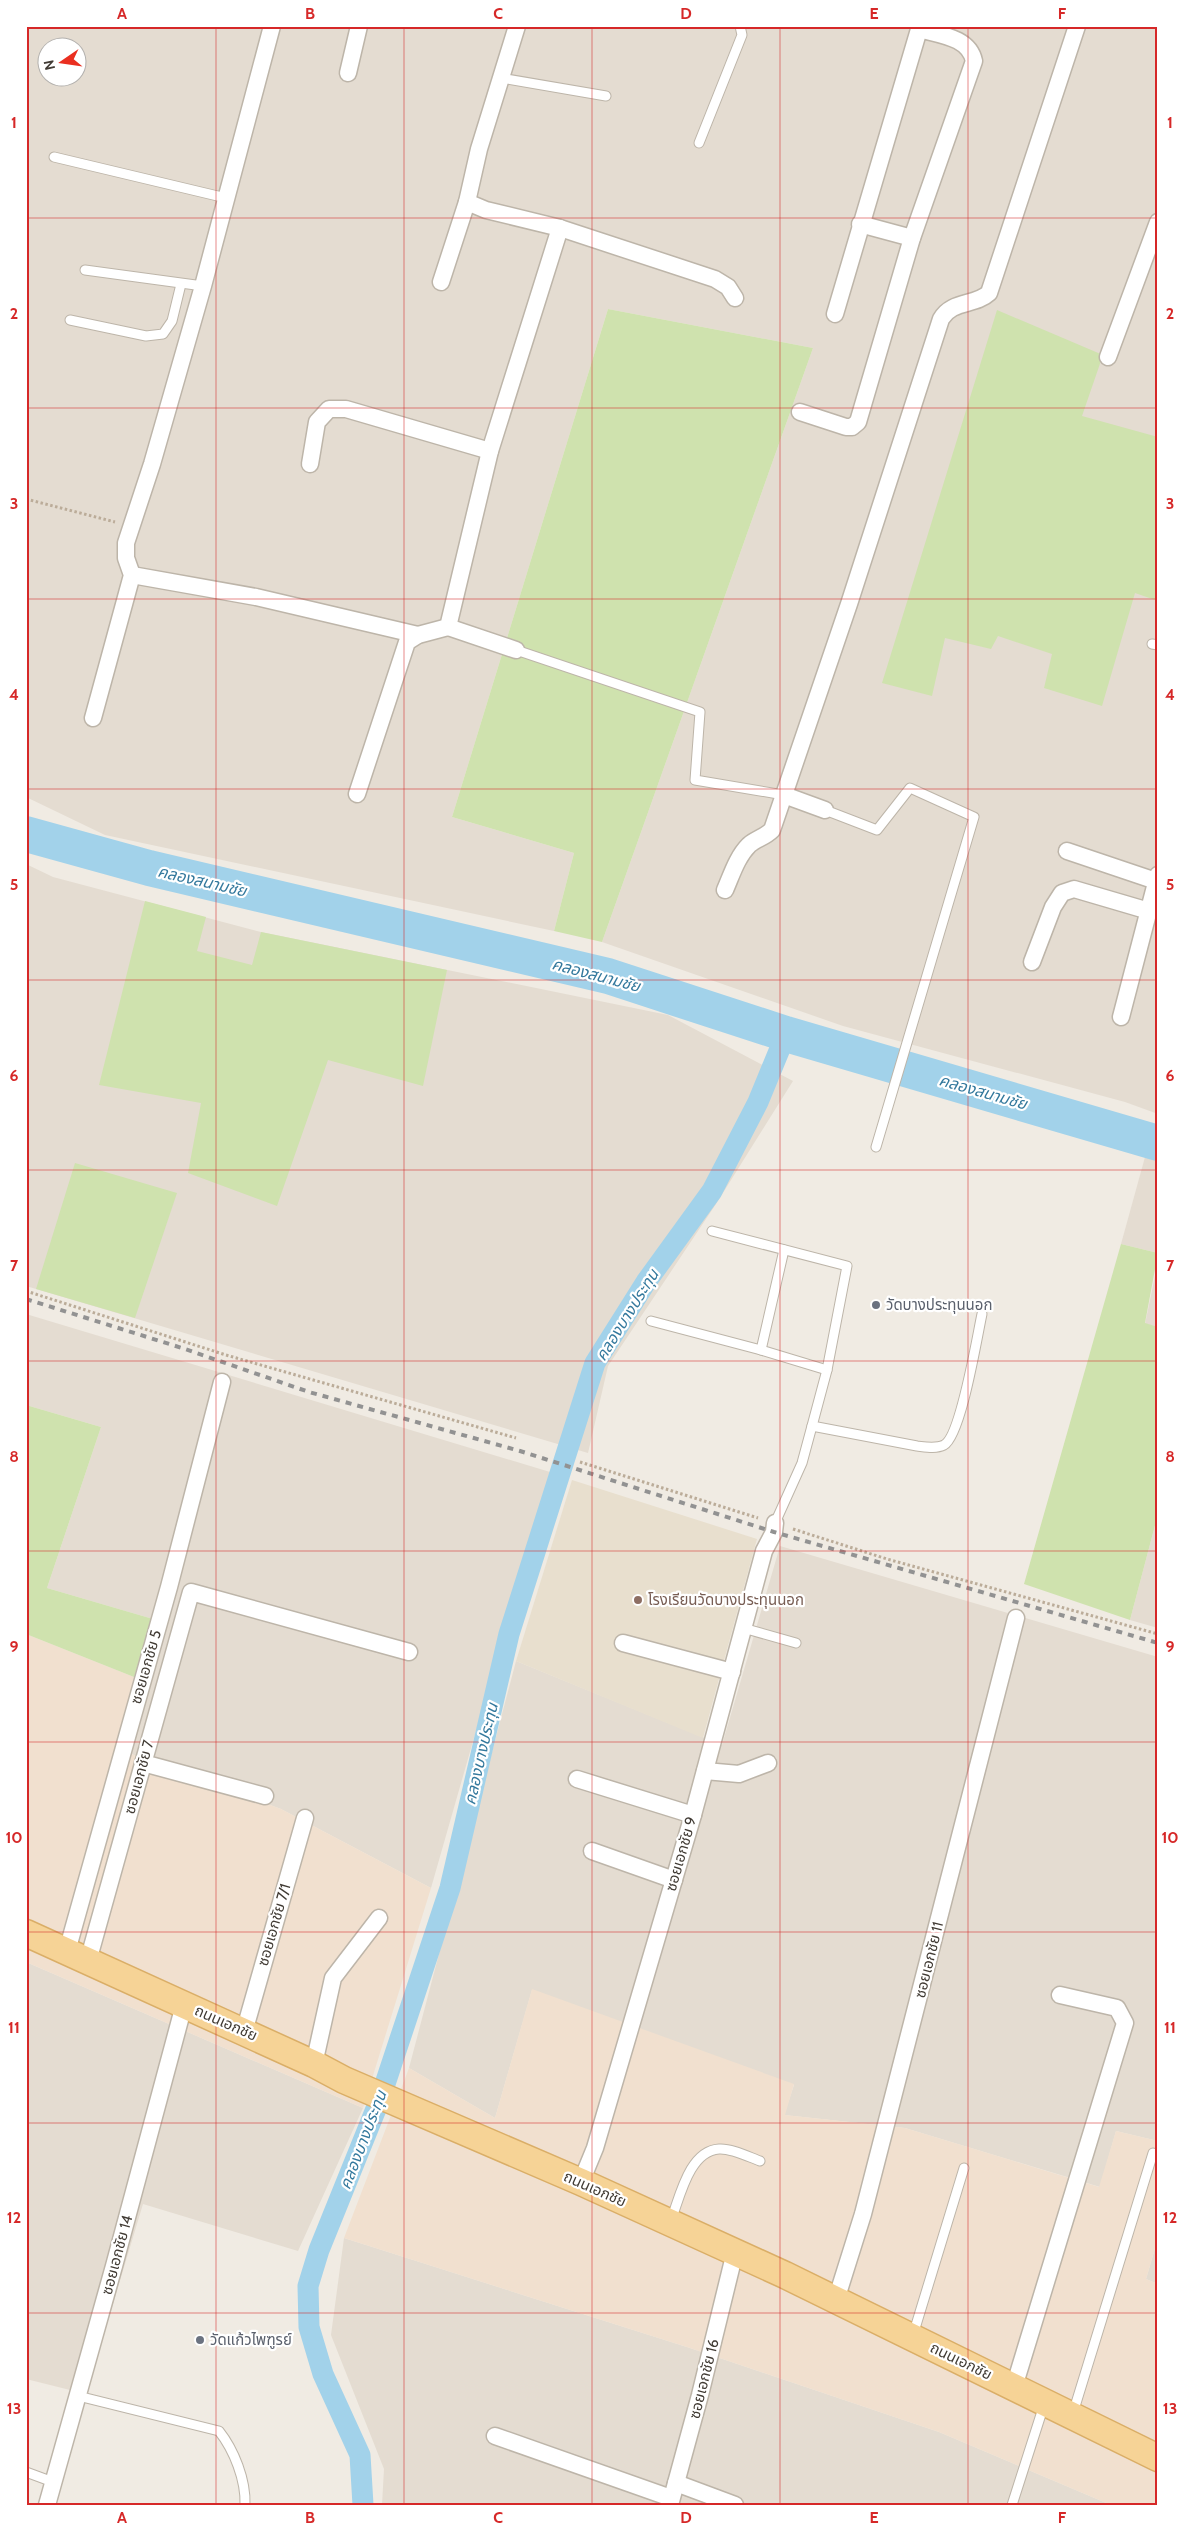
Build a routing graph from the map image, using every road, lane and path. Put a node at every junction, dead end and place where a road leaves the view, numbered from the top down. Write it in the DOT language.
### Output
graph roads {
  1 [pos="272,26"];
  2 [pos="359,26"];
  3 [pos="517,26"];
  4 [pos="740,26"];
  5 [pos="1078,26"];
  6 [pos="919,28"];
  7 [pos="348,73"];
  8 [pos="501,78"];
  9 [pos="606,96"];
  10 [pos="700,143"];
  11 [pos="54,157"];
  12 [pos="226,198"];
  13 [pos="467,202"];
  14 [pos="1158,222"];
  15 [pos="860,224"];
  16 [pos="560,228"];
  17 [pos="912,238"];
  18 [pos="85,270"];
  19 [pos="441,282"];
  20 [pos="181,284"];
  21 [pos="203,286"];
  22 [pos="735,298"];
  23 [pos="835,314"];
  24 [pos="70,320"];
  25 [pos="1108,357"];
  26 [pos="800,412"];
  27 [pos="490,451"];
  28 [pos="310,464"];
  29 [pos="26,499"];
  30 [pos="131,526"];
  31 [pos="132,575"];
  32 [pos="448,627"];
  33 [pos="418,634"];
  34 [pos="516,650"];
  35 [pos="93,718"];
  36 [pos="357,794"];
  37 [pos="784,795"];
  38 [pos="825,810"];
  39 [pos="1067,851"];
  40 [pos="1157,878"];
  41 [pos="725,890"];
  42 [pos="1149,911"];
  43 [pos="1032,962"];
  44 [pos="1121,1018"];
  45 [pos="876,1147"];
  46 [pos="712,1231"];
  47 [pos="784,1250"];
  48 [pos="26,1291"];
  49 [pos="982,1314"];
  50 [pos="651,1321"];
  51 [pos="761,1350"];
  52 [pos="827,1370"];
  53 [pos="222,1382"];
  54 [pos="812,1426"];
  55 [pos="516,1438"];
  56 [pos="580,1462"];
  57 [pos="775,1524"];
  58 [pos="1016,1618"];
  59 [pos="744,1628"];
  60 [pos="1158,1634"];
  61 [pos="623,1643"];
  62 [pos="796,1643"];
  63 [pos="409,1652"];
  64 [pos="732,1672"];
  65 [pos="143,1763"];
  66 [pos="768,1763"];
  67 [pos="705,1771"];
  68 [pos="577,1779"];
  69 [pos="264,1796"];
  70 [pos="693,1814"];
  71 [pos="305,1818"];
  72 [pos="592,1851"];
  73 [pos="674,1880"];
  74 [pos="379,1918"];
  75 [pos="26,1933"];
  76 [pos="78,1956"];
  77 [pos="1060,1995"];
  78 [pos="184,2005"];
  79 [pos="244,2032"];
  80 [pos="314,2064"];
  81 [pos="1153,2153"];
  82 [pos="760,2161"];
  83 [pos="964,2168"];
  84 [pos="581,2182"];
  85 [pos="670,2223"];
  86 [pos="735,2252"];
  87 [pos="836,2300"];
  88 [pos="912,2337"];
  89 [pos="1014,2387"];
  90 [pos="78,2396"];
  91 [pos="1045,2402"];
  92 [pos="1072,2416"];
  93 [pos="495,2436"];
  94 [pos="1158,2458"];
  95 [pos="26,2472"];
  96 [pos="54,2482"];
  97 [pos="672,2495"];
  98 [pos="47,2505"];
  99 [pos="244,2505"];
  100 [pos="735,2505"];
  101 [pos="1012,2505"];
  1 -- 12 [label="street"];
  2 -- 7 [label="street"];
  3 -- 8 [label="street"];
  4 -- 10 [label="lane"];
  5 -- 37 [label="street"];
  6 -- 15 [label="street"];
  6 -- 17 [label="street"];
  8 -- 9 [label="lane"];
  8 -- 13 [label="street"];
  11 -- 12 [label="lane"];
  12 -- 21 [label="street"];
  13 -- 16 [label="street"];
  13 -- 19 [label="street"];
  14 -- 25 [label="street"];
  15 -- 17 [label="street"];
  15 -- 23 [label="street"];
  16 -- 22 [label="street"];
  16 -- 27 [label="street"];
  17 -- 26 [label="street"];
  18 -- 20 [label="lane"];
  20 -- 21 [label="lane"];
  20 -- 24 [label="lane"];
  21 -- 30 [label="street"];
  27 -- 28 [label="street"];
  27 -- 32 [label="street"];
  29 -- 30 [label="path"];
  30 -- 31 [label="street"];
  31 -- 33 [label="street"];
  31 -- 35 [label="street"];
  32 -- 33 [label="street"];
  32 -- 34 [label="street"];
  33 -- 36 [label="street"];
  34 -- 37 [label="lane"];
  37 -- 38 [label="street"];
  37 -- 41 [label="street"];
  38 -- 45 [label="lane"];
  39 -- 40 [label="street"];
  40 -- 42 [label="street"];
  42 -- 43 [label="street"];
  42 -- 44 [label="street"];
  46 -- 47 [label="lane"];
  47 -- 51 [label="lane"];
  47 -- 52 [label="lane"];
  48 -- 55 [label="path"];
  49 -- 54 [label="lane"];
  50 -- 51 [label="lane"];
  51 -- 52 [label="lane"];
  52 -- 54 [label="lane"];
  53 -- 76 [label="street, ซอยเอกชัย 5"];
  54 -- 57 [label="lane"];
  56 -- 57 [label="path"];
  57 -- 59 [label="street, ซอยเอกชัย 9"];
  57 -- 60 [label="path"];
  58 -- 87 [label="street, ซอยเอกชัย 11"];
  59 -- 62 [label="lane"];
  59 -- 64 [label="street, ซอยเอกชัย 9"];
  61 -- 64 [label="street"];
  63 -- 65 [label="street, ซอยเอกชัย 7"];
  64 -- 67 [label="street, ซอยเอกชัย 9"];
  65 -- 69 [label="street"];
  65 -- 76 [label="street, ซอยเอกชัย 7"];
  66 -- 67 [label="street"];
  67 -- 70 [label="street, ซอยเอกชัย 9"];
  68 -- 70 [label="street"];
  70 -- 73 [label="street, ซอยเอกชัย 9"];
  71 -- 79 [label="street, ซอยเอกชัย 7/1"];
  72 -- 73 [label="street"];
  73 -- 84 [label="street, ซอยเอกชัย 9"];
  74 -- 80 [label="street"];
  75 -- 76 [label="main road, ถนนเอกชัย"];
  76 -- 78 [label="main road, ถนนเอกชัย"];
  77 -- 89 [label="street"];
  78 -- 79 [label="main road, ถนนเอกชัย"];
  78 -- 90 [label="street, ซอยเอกชัย 14"];
  79 -- 80 [label="main road, ถนนเอกชัย"];
  80 -- 84 [label="main road, ถนนเอกชัย"];
  81 -- 92 [label="lane"];
  82 -- 85 [label="lane"];
  83 -- 88 [label="lane"];
  84 -- 85 [label="main road, ถนนเอกชัย"];
  85 -- 86 [label="main road, ถนนเอกชัย"];
  86 -- 87 [label="main road, ถนนเอกชัย"];
  86 -- 97 [label="street, ซอยเอกชัย 16"];
  87 -- 88 [label="main road, ถนนเอกชัย"];
  88 -- 89 [label="main road, ถนนเอกชัย"];
  89 -- 91 [label="main road, ถนนเอกชัย"];
  90 -- 96 [label="street, ซอยเอกชัย 14"];
  90 -- 99 [label="lane"];
  91 -- 92 [label="main road, ถนนเอกชัย"];
  91 -- 101 [label="lane"];
  92 -- 94 [label="main road, ถนนเอกชัย"];
  93 -- 97 [label="street"];
  95 -- 96 [label="lane"];
  96 -- 98 [label="street, ซอยเอกชัย 14"];
  97 -- 100 [label="street"];
}
